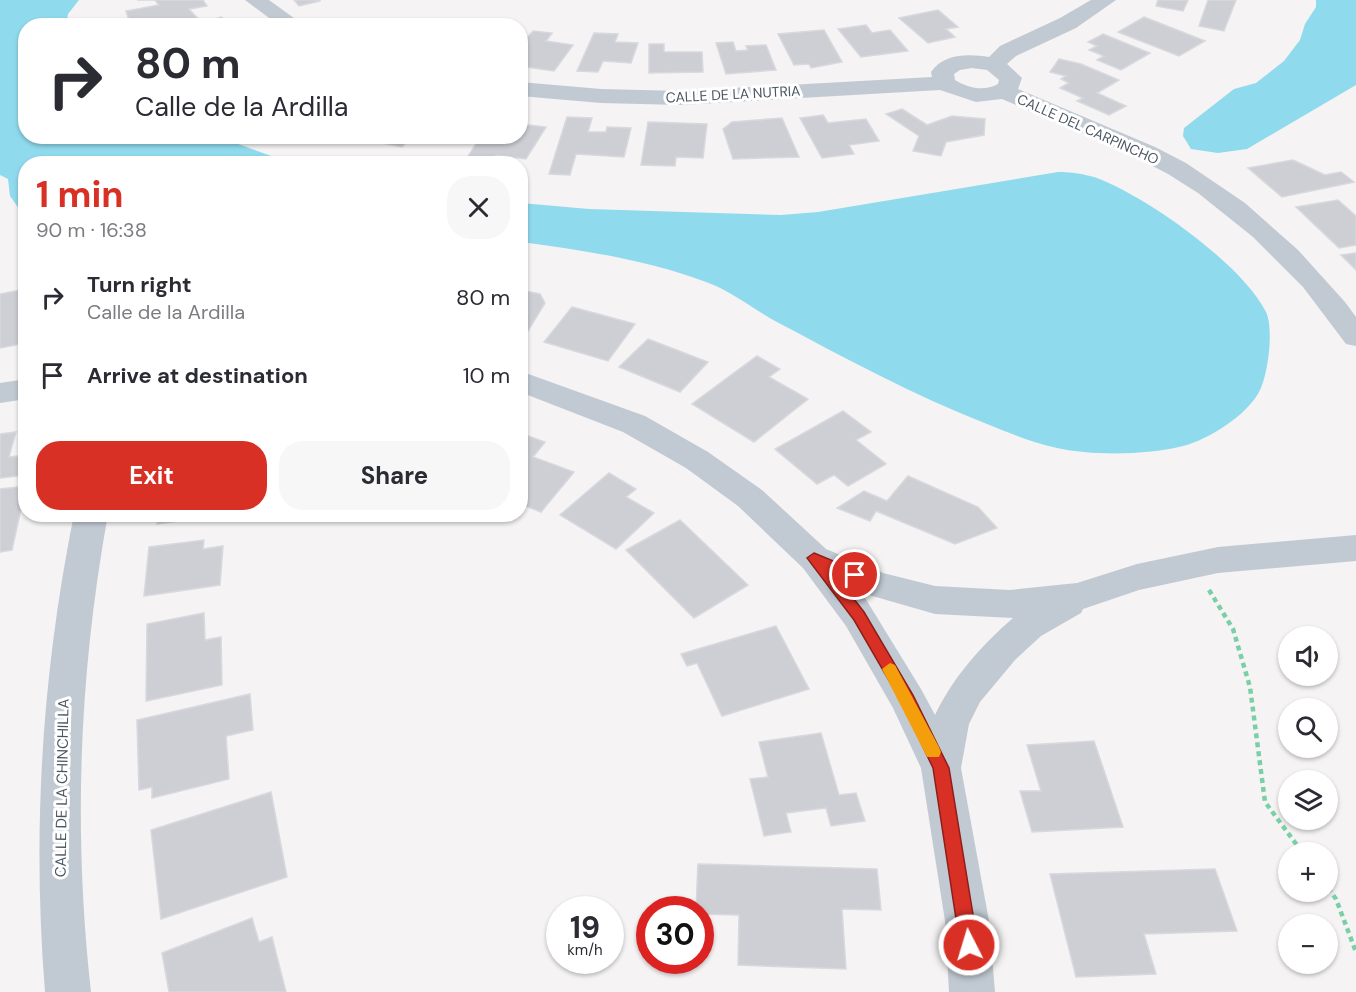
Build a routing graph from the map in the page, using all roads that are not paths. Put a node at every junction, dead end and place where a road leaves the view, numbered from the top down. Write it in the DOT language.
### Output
graph roads {
  1 [pos="255,0"];
  2 [pos="1106,0"];
  3 [pos="283,18"];
  4 [pos="994,65"];
  5 [pos="945,83"];
  6 [pos="528,90"];
  7 [pos="1003,91"];
  8 [pos="1356,337"];
  9 [pos="528,384"];
  10 [pos="18,390"];
  11 [pos="0,393"];
  12 [pos="90,522"];
  13 [pos="1356,549"];
  14 [pos="814,558"];
  15 [pos="1077,597"];
  16 [pos="941,768"];
  17 [pos="68,992"];
  18 [pos="972,992"];
  1 -- 3 [label="street"];
  2 -- 4 [label="street"];
  4 -- 5 [label="street"];
  4 -- 7 [label="street"];
  5 -- 6 [label="street, CALLE DE LA NUTRIA"];
  5 -- 7 [label="street"];
  7 -- 8 [label="street, CALLE DEL CARPINCHO"];
  9 -- 14 [label="street"];
  10 -- 11 [label="street"];
  12 -- 17 [label="street, CALLE DE LA CHINCHILLA"];
  13 -- 15 [label="street"];
  14 -- 15 [label="street"];
  14 -- 16 [label="street"];
  15 -- 16 [label="street"];
  16 -- 18 [label="street"];
}
